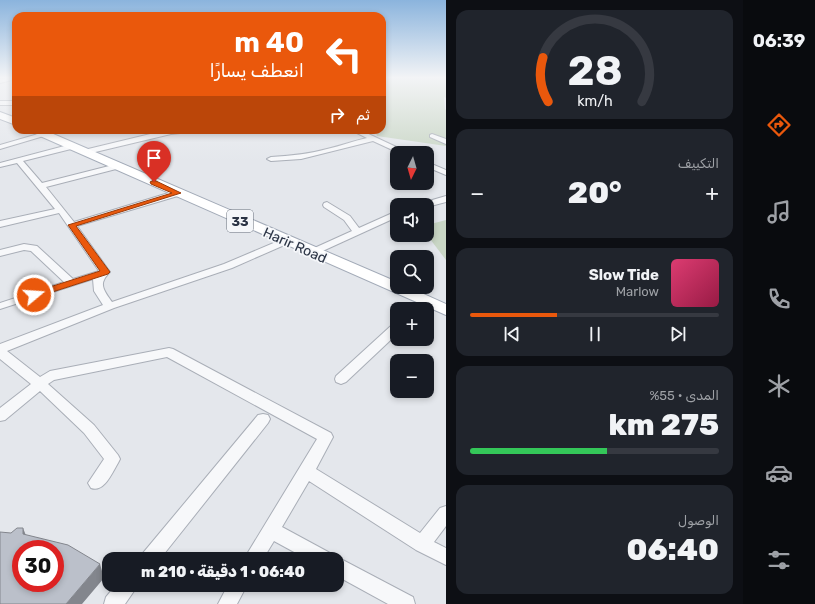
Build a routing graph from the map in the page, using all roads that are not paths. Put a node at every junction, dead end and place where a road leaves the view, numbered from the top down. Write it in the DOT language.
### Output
graph roads {
  1 [pos="0,115"];
  2 [pos="12,120"];
  3 [pos="32,134"];
  4 [pos="46,134"];
  5 [pos="158,134"];
  6 [pos="363,134"];
  7 [pos="432,136"];
  8 [pos="375,139"];
  9 [pos="446,142"];
  10 [pos="72,146"];
  11 [pos="390,146"];
  12 [pos="0,147"];
  13 [pos="87,152"];
  14 [pos="271,159"];
  15 [pos="18,160"];
  16 [pos="0,165"];
  17 [pos="117,166"];
  18 [pos="434,168"];
  19 [pos="446,174"];
  20 [pos="40,186"];
  21 [pos="178,193"];
  22 [pos="446,200"];
  23 [pos="434,203"];
  24 [pos="327,205"];
  25 [pos="62,210"];
  26 [pos="390,217"];
  27 [pos="0,224"];
  28 [pos="72,225"];
  29 [pos="357,231"];
  30 [pos="286,241"];
  31 [pos="313,252"];
  32 [pos="0,253"];
  33 [pos="105,272"];
  34 [pos="71,283"];
  35 [pos="415,302"];
  36 [pos="1,306"];
  37 [pos="110,306"];
  38 [pos="434,308"];
  39 [pos="446,310"];
  40 [pos="390,334"];
  41 [pos="0,350"];
  42 [pos="341,379"];
  43 [pos="40,384"];
  44 [pos="0,416"];
  45 [pos="263,419"];
  46 [pos="307,471"];
  47 [pos="96,483"];
  48 [pos="446,514"];
  49 [pos="270,530"];
  50 [pos="422,544"];
  51 [pos="155,552"];
  52 [pos="257,552"];
  53 [pos="311,552"];
  54 [pos="446,557"];
  55 [pos="344,571"];
  56 [pos="122,592"];
  57 [pos="234,592"];
  58 [pos="386,599"];
  59 [pos="113,604"];
  60 [pos="228,604"];
  61 [pos="406,604"];
  1 -- 2 [label="main road"];
  3 -- 12 [label="street"];
  4 -- 10 [label="main road, Harir Road / 33"];
  5 -- 13 [label="street"];
  6 -- 8 [label="street"];
  7 -- 9 [label="street"];
  8 -- 11 [label="street"];
  8 -- 14 [label="street"];
  10 -- 13 [label="main road, Harir Road / 33"];
  10 -- 15 [label="street"];
  13 -- 17 [label="main road, Harir Road / 33"];
  15 -- 16 [label="street"];
  15 -- 20 [label="street"];
  17 -- 20 [label="street"];
  17 -- 21 [label="main road, Harir Road / 33"];
  18 -- 19 [label="street"];
  20 -- 25 [label="street"];
  21 -- 28 [label="street"];
  21 -- 30 [label="main road, Harir Road / 33"];
  22 -- 23 [label="street"];
  24 -- 29 [label="street"];
  25 -- 27 [label="street"];
  25 -- 28 [label="street"];
  26 -- 29 [label="street"];
  28 -- 33 [label="street"];
  29 -- 31 [label="street"];
  30 -- 31 [label="main road, Harir Road / 33"];
  30 -- 37 [label="street"];
  31 -- 35 [label="main road, Harir Road / 33"];
  32 -- 34 [label="street"];
  33 -- 34 [label="street"];
  33 -- 37 [label="street"];
  34 -- 36 [label="street"];
  37 -- 41 [label="street"];
  38 -- 39 [label="main road, Harir Road / 33"];
  40 -- 42 [label="street"];
  41 -- 43 [label="street"];
  43 -- 44 [label="street"];
  43 -- 46 [label="street"];
  43 -- 47 [label="street"];
  45 -- 51 [label="street"];
  46 -- 49 [label="street"];
  46 -- 50 [label="street"];
  48 -- 50 [label="street"];
  49 -- 52 [label="street"];
  49 -- 53 [label="street"];
  50 -- 54 [label="street"];
  55 -- 58 [label="street"];
  56 -- 59 [label="street"];
  57 -- 60 [label="street"];
  58 -- 61 [label="street"];
}
